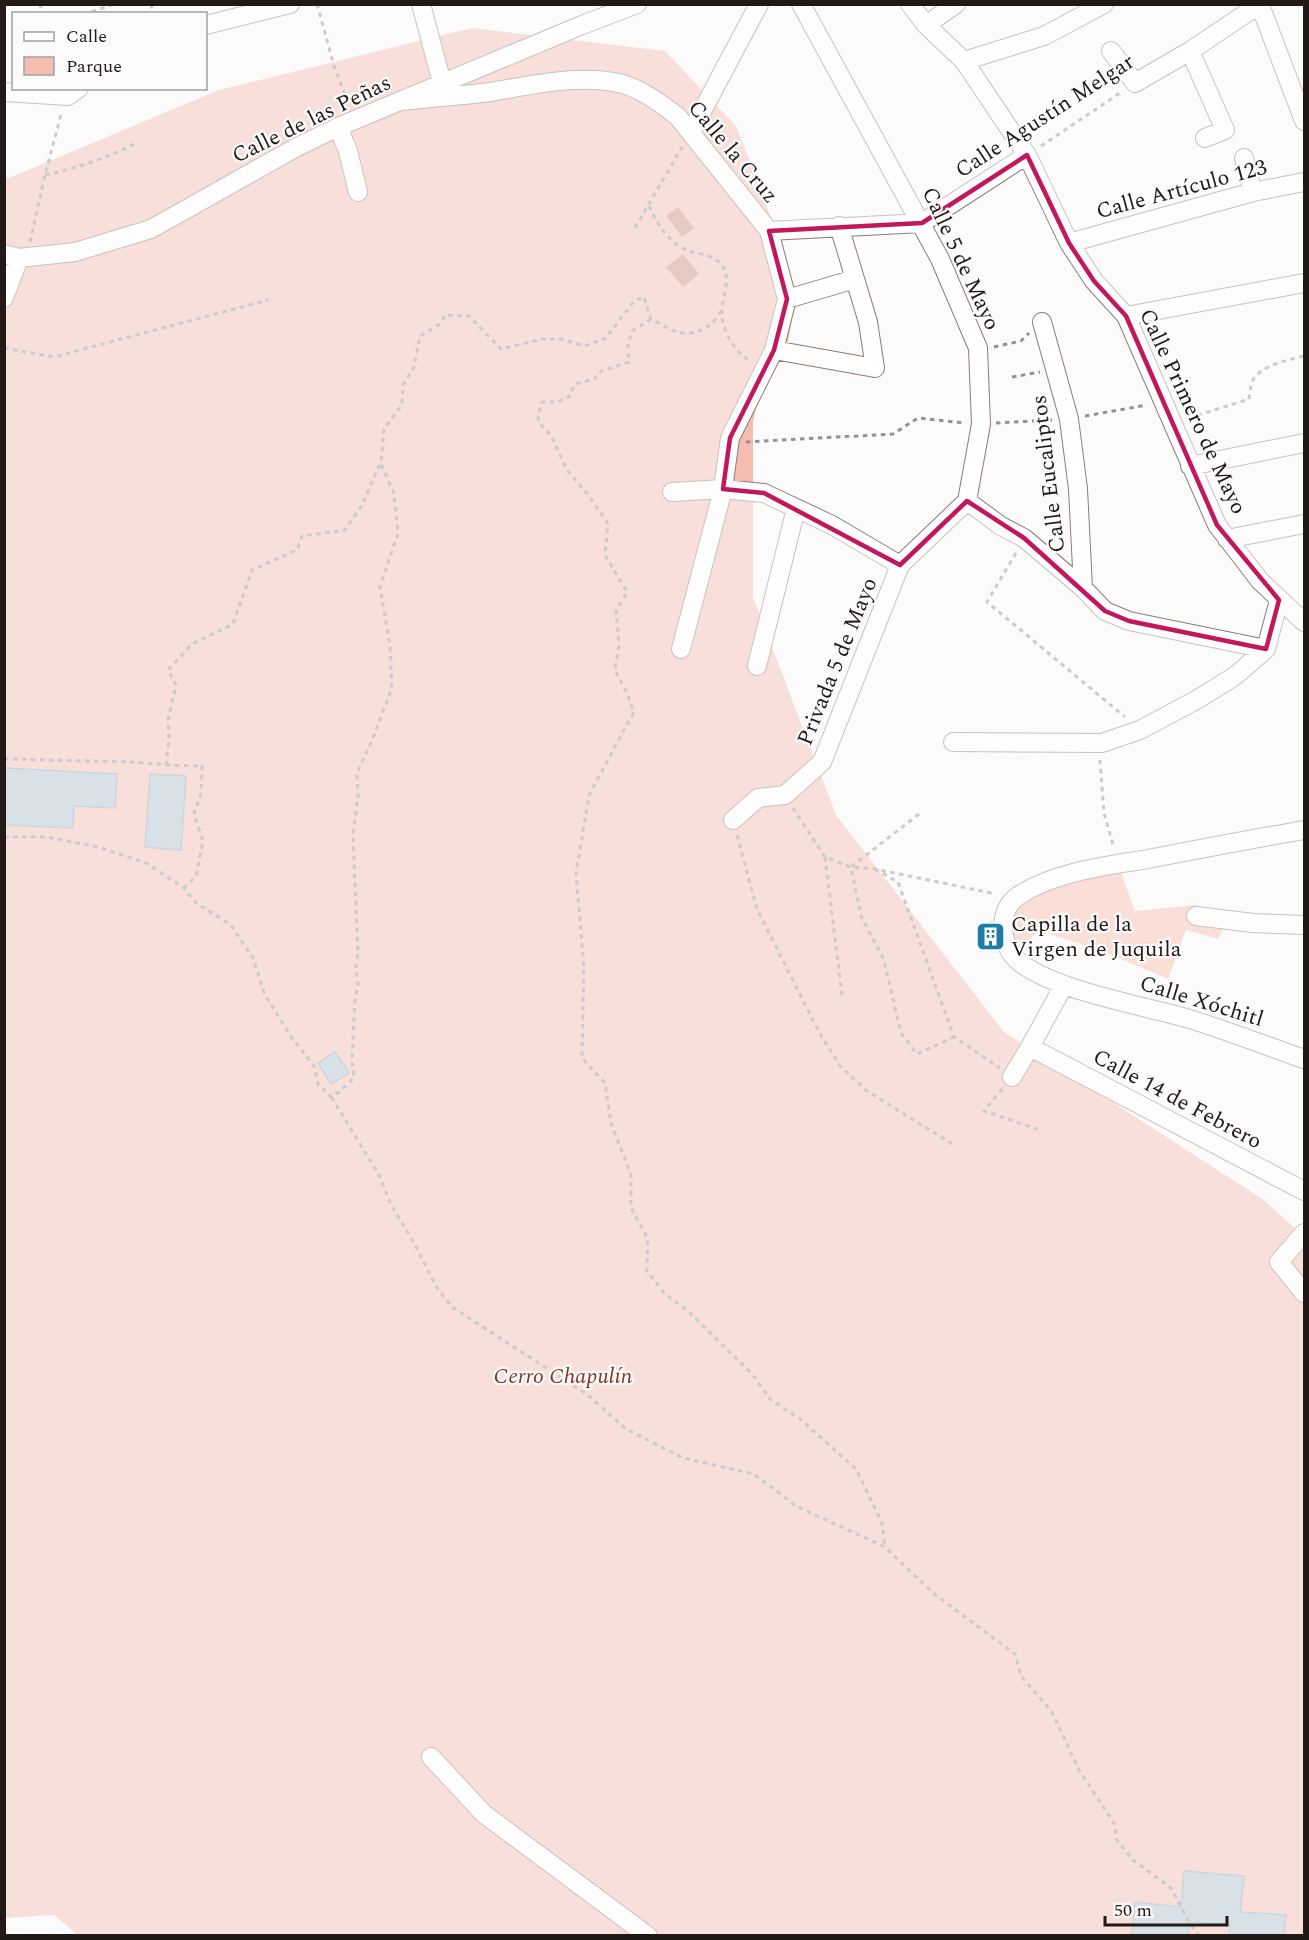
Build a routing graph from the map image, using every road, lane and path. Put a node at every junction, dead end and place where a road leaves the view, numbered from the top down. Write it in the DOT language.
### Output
graph roads {
  1 [pos="116,4"];
  2 [pos="290,4"];
  3 [pos="317,4"];
  4 [pos="421,4"];
  5 [pos="637,4"];
  6 [pos="759,4"];
  7 [pos="801,4"];
  8 [pos="910,4"];
  9 [pos="956,4"];
  10 [pos="1104,4"];
  11 [pos="1260,5"];
  12 [pos="90,12"];
  13 [pos="207,25"];
  14 [pos="926,25"];
  15 [pos="1111,51"];
  16 [pos="1190,51"];
  17 [pos="964,61"];
  18 [pos="442,83"];
  19 [pos="1135,83"];
  20 [pos="4,92"];
  21 [pos="74,92"];
  22 [pos="401,101"];
  23 [pos="1305,121"];
  24 [pos="343,125"];
  25 [pos="691,132"];
  26 [pos="1205,138"];
  27 [pos="138,142"];
  28 [pos="1027,155"];
  29 [pos="1244,158"];
  30 [pos="45,175"];
  31 [pos="1305,182"];
  32 [pos="356,184"];
  33 [pos="1253,192"];
  34 [pos="649,206"];
  35 [pos="922,222"];
  36 [pos="839,226"];
  37 [pos="635,228"];
  38 [pos="769,231"];
  39 [pos="1069,243"];
  40 [pos="12,256"];
  41 [pos="855,279"];
  42 [pos="1305,283"];
  43 [pos="4,298"];
  44 [pos="787,299"];
  45 [pos="268,300"];
  46 [pos="721,311"];
  47 [pos="1126,316"];
  48 [pos="651,319"];
  49 [pos="1042,321"];
  50 [pos="4,348"];
  51 [pos="978,348"];
  52 [pos="1305,356"];
  53 [pos="770,357"];
  54 [pos="1057,369"];
  55 [pos="1012,377"];
  56 [pos="1163,402"];
  57 [pos="1070,419"];
  58 [pos="1173,423"];
  59 [pos="981,424"];
  60 [pos="729,443"];
  61 [pos="1305,443"];
  62 [pos="381,464"];
  63 [pos="1190,466"];
  64 [pos="723,489"];
  65 [pos="672,492"];
  66 [pos="967,501"];
  67 [pos="796,508"];
  68 [pos="1305,524"];
  69 [pos="1024,537"];
  70 [pos="1227,539"];
  71 [pos="900,565"];
  72 [pos="1083,588"];
  73 [pos="1279,600"];
  74 [pos="1303,620"];
  75 [pos="681,649"];
  76 [pos="1266,649"];
  77 [pos="757,666"];
  78 [pos="1140,730"];
  79 [pos="953,742"];
  80 [pos="1102,743"];
  81 [pos="4,759"];
  82 [pos="166,765"];
  83 [pos="785,795"];
  84 [pos="920,814"];
  85 [pos="733,820"];
  86 [pos="1305,830"];
  87 [pos="4,837"];
  88 [pos="825,857"];
  89 [pos="1118,864"];
  90 [pos="851,867"];
  91 [pos="875,869"];
  92 [pos="184,888"];
  93 [pos="1015,897"];
  94 [pos="1196,916"];
  95 [pos="1305,925"];
  96 [pos="1064,985"];
  97 [pos="842,995"];
  98 [pos="954,1037"];
  99 [pos="1030,1047"];
  100 [pos="1305,1059"];
  101 [pos="1012,1077"];
  102 [pos="332,1098"];
  103 [pos="1037,1129"];
  104 [pos="954,1145"];
  105 [pos="1305,1191"];
  106 [pos="1305,1233"];
  107 [pos="1305,1293"];
  108 [pos="1305,1299"];
  109 [pos="1305,1306"];
  110 [pos="885,1547"];
  111 [pos="431,1757"];
  112 [pos="648,1935"];
  113 [pos="1199,1935"];
  1 -- 12 [label="path"];
  2 -- 13 [label="street"];
  3 -- 24 [label="path"];
  4 -- 18 [label="street"];
  5 -- 18 [label="street, Calle de las Peñas"];
  6 -- 25 [label="street"];
  7 -- 35 [label="street, Calle 5 de Mayo"];
  8 -- 14 [label="street, Calle Primero de Mayo"];
  9 -- 14 [label="street"];
  10 -- 17 [label="street"];
  11 -- 16 [label="street, Calle Agustín Melgar"];
  11 -- 23 [label="street"];
  14 -- 17 [label="street, Calle Primero de Mayo"];
  15 -- 19 [label="street"];
  16 -- 19 [label="street, Calle Agustín Melgar"];
  16 -- 26 [label="street"];
  17 -- 28 [label="street, Calle Primero de Mayo"];
  18 -- 22 [label="street, Calle de las Peñas"];
  19 -- 28 [label="path, Calle Agustín Melgar"];
  20 -- 21 [label="street"];
  21 -- 30 [label="path"];
  22 -- 24 [label="street, Calle de las Peñas"];
  22 -- 25 [label="street, Calle la Cruz"];
  24 -- 32 [label="street"];
  24 -- 40 [label="street, Calle de las Peñas"];
  25 -- 34 [label="path"];
  25 -- 38 [label="street, Calle la Cruz"];
  27 -- 30 [label="path"];
  28 -- 35 [label="street, Calle Agustín Melgar"];
  28 -- 39 [label="street, Calle Primero de Mayo"];
  29 -- 33 [label="street"];
  30 -- 40 [label="path"];
  31 -- 33 [label="street, Calle Artículo 123"];
  33 -- 39 [label="street, Calle Artículo 123"];
  34 -- 37 [label="path"];
  34 -- 46 [label="path"];
  35 -- 36 [label="street, Calle Agustín Melgar"];
  35 -- 51 [label="street, Calle 5 de Mayo"];
  36 -- 38 [label="street, Calle Agustín Melgar"];
  36 -- 41 [label="street"];
  38 -- 44 [label="street, Calle la Cruz"];
  39 -- 47 [label="street, Calle Primero de Mayo"];
  40 -- 43 [label="street"];
  41 -- 44 [label="street"];
  41 -- 53 [label="street"];
  42 -- 47 [label="street"];
  44 -- 53 [label="street, Calle la Cruz"];
  45 -- 50 [label="path"];
  46 -- 48 [label="path"];
  46 -- 53 [label="path"];
  47 -- 56 [label="street, Calle Primero de Mayo"];
  48 -- 62 [label="path"];
  48 -- 110 [label="path"];
  49 -- 51 [label="path"];
  49 -- 54 [label="street, Calle Eucaliptos"];
  51 -- 59 [label="street, Calle 5 de Mayo"];
  52 -- 58 [label="path"];
  53 -- 60 [label="street, Calle la Cruz"];
  54 -- 55 [label="path"];
  54 -- 57 [label="street, Calle Eucaliptos"];
  56 -- 57 [label="path"];
  56 -- 58 [label="street, Calle Primero de Mayo"];
  57 -- 59 [label="path"];
  57 -- 72 [label="street, Calle Eucaliptos"];
  58 -- 63 [label="street, Calle Primero de Mayo"];
  59 -- 60 [label="path"];
  59 -- 66 [label="street, Calle 5 de Mayo"];
  60 -- 64 [label="street"];
  61 -- 63 [label="street"];
  62 -- 82 [label="path"];
  62 -- 102 [label="path"];
  63 -- 70 [label="street, Calle Primero de Mayo"];
  64 -- 65 [label="street"];
  64 -- 67 [label="street"];
  64 -- 75 [label="street"];
  66 -- 69 [label="street, Calle Eucaliptos"];
  66 -- 71 [label="street"];
  67 -- 71 [label="street"];
  67 -- 77 [label="street"];
  68 -- 70 [label="street"];
  69 -- 72 [label="street, Calle Eucaliptos"];
  69 -- 78 [label="path"];
  70 -- 73 [label="street, Calle Primero de Mayo"];
  71 -- 83 [label="street, Privada 5 de Mayo"];
  72 -- 76 [label="street, Calle Eucaliptos"];
  73 -- 74 [label="street, Calle Primero de Mayo"];
  73 -- 76 [label="street"];
  76 -- 78 [label="street"];
  78 -- 80 [label="street"];
  79 -- 80 [label="street"];
  80 -- 89 [label="path"];
  81 -- 82 [label="path"];
  82 -- 92 [label="path"];
  83 -- 85 [label="street"];
  83 -- 88 [label="path"];
  84 -- 90 [label="path"];
  85 -- 104 [label="path"];
  86 -- 89 [label="street"];
  87 -- 92 [label="path"];
  88 -- 90 [label="path"];
  88 -- 97 [label="path"];
  89 -- 93 [label="street"];
  90 -- 91 [label="path"];
  90 -- 98 [label="path"];
  91 -- 93 [label="path"];
  91 -- 98 [label="path"];
  92 -- 102 [label="path"];
  93 -- 96 [label="street, Calle Xóchitl"];
  94 -- 95 [label="street"];
  96 -- 99 [label="street"];
  96 -- 100 [label="street, Calle Xóchitl"];
  98 -- 101 [label="path"];
  99 -- 101 [label="street"];
  99 -- 105 [label="street, Calle 14 de Febrero"];
  101 -- 103 [label="path"];
  102 -- 110 [label="path"];
  106 -- 107 [label="street"];
  108 -- 109 [label="street"];
  110 -- 113 [label="path"];
  111 -- 112 [label="street"];
}
